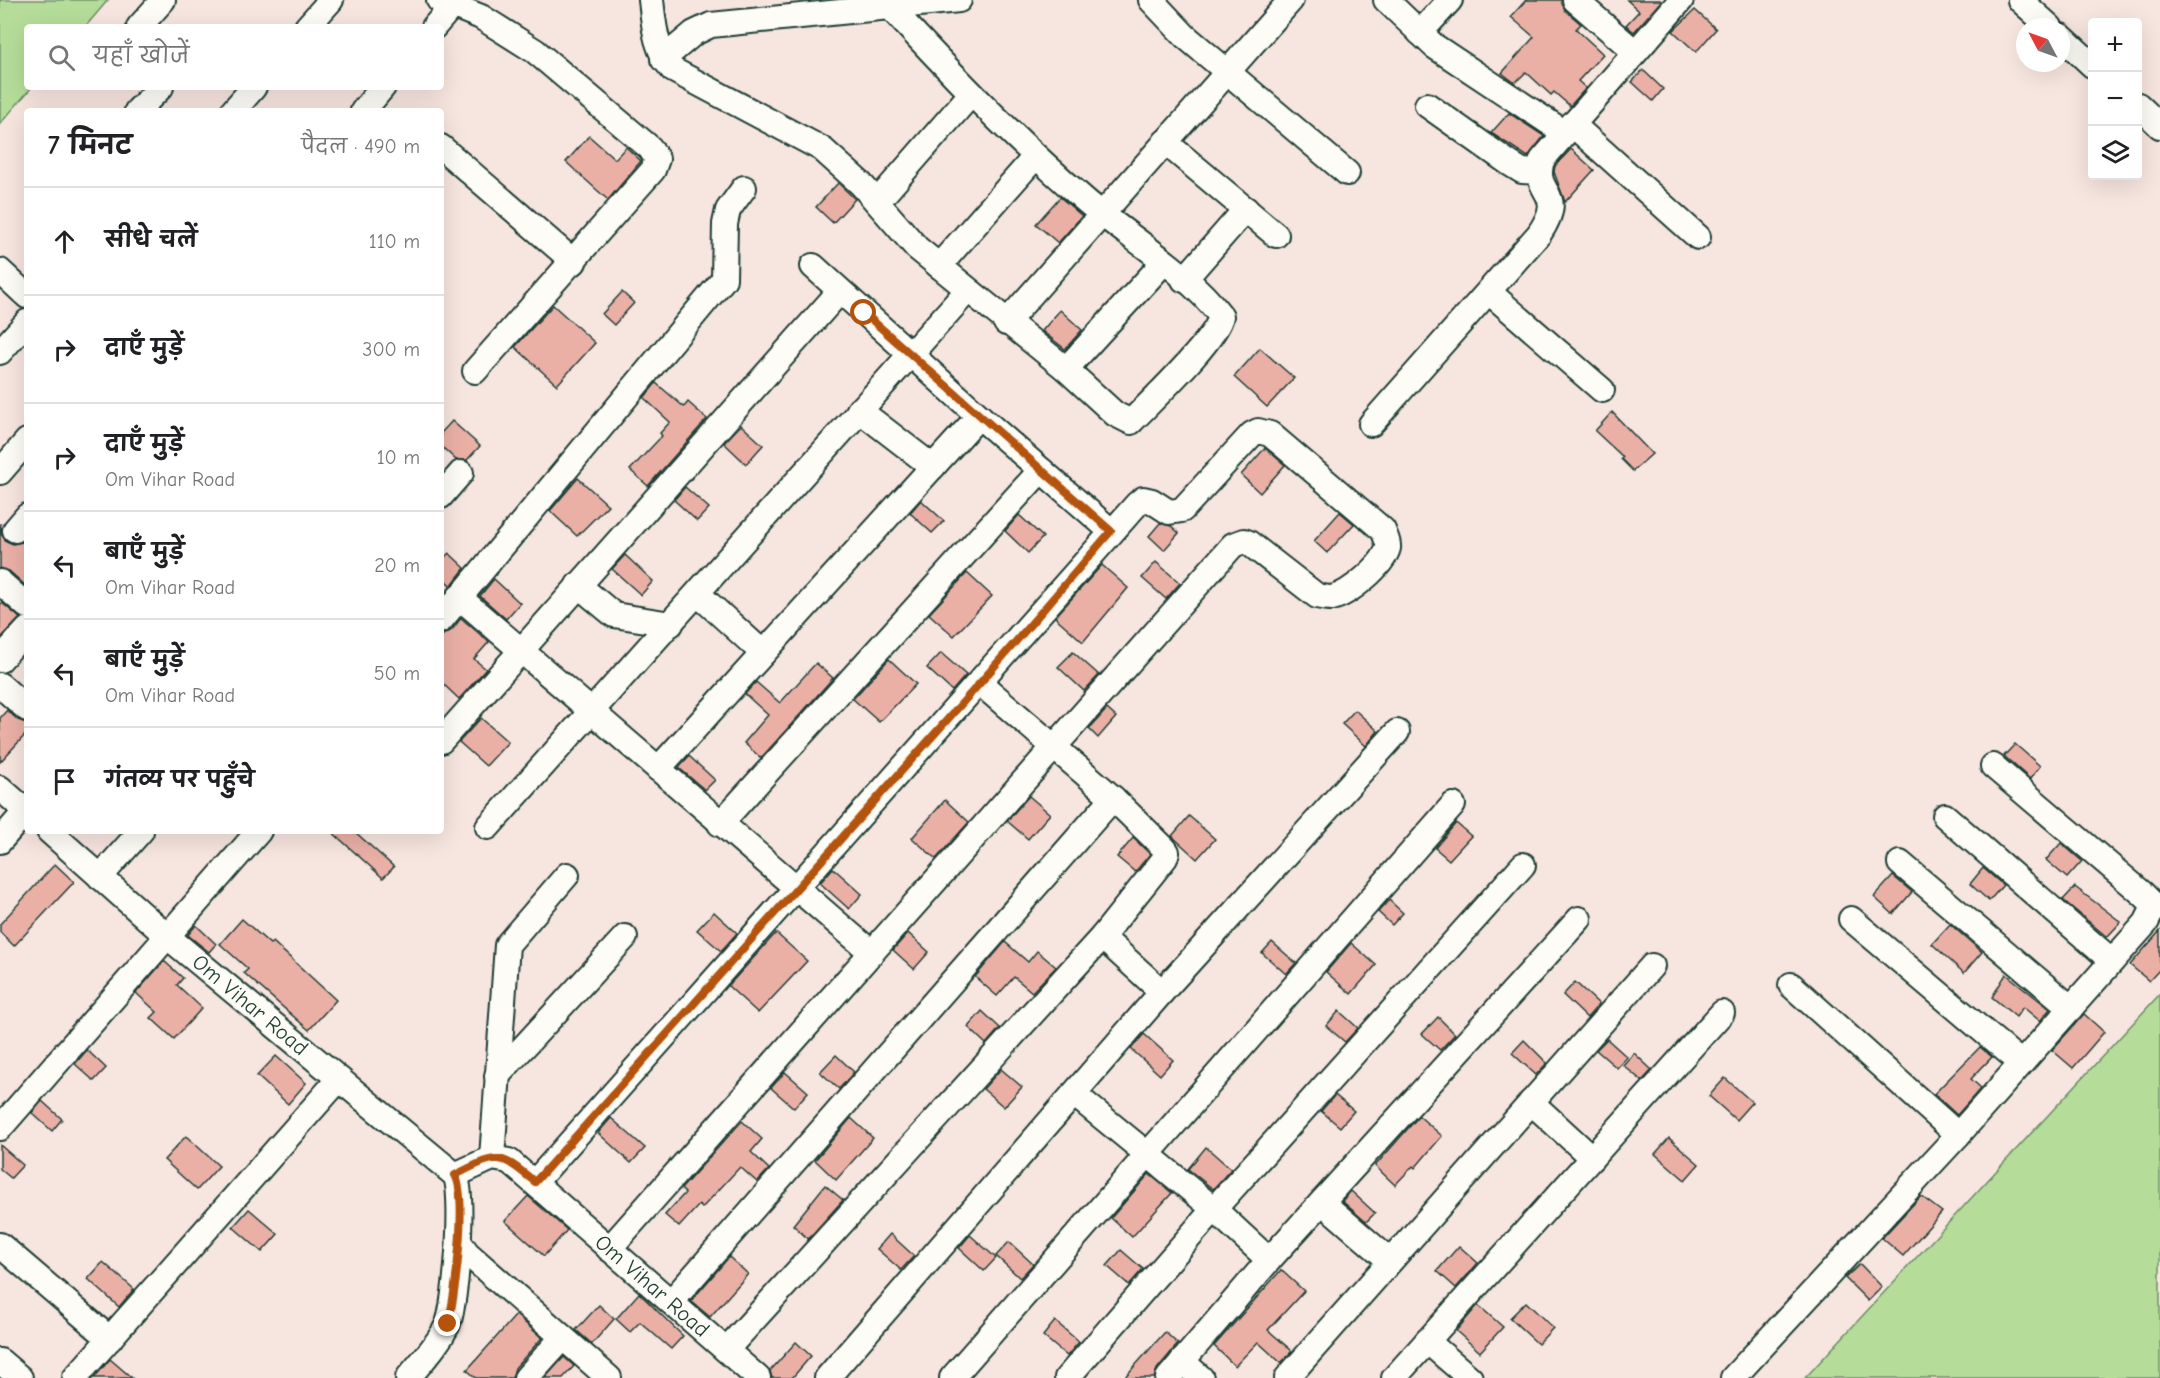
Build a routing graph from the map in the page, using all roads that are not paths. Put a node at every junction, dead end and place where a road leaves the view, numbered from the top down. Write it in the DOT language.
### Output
graph roads {
  1 [pos="163,0"];
  2 [pos="330,0"];
  3 [pos="651,0"];
  4 [pos="959,0"];
  5 [pos="1151,0"];
  6 [pos="1291,0"];
  7 [pos="1386,0"];
  8 [pos="1449,0"];
  9 [pos="1575,0"];
  10 [pos="2020,0"];
  11 [pos="449,2"];
  12 [pos="1675,2"];
  13 [pos="891,8"];
  14 [pos="2040,18"];
  15 [pos="142,24"];
  16 [pos="310,24"];
  17 [pos="436,24"];
  18 [pos="1420,33"];
  19 [pos="2070,44"];
  20 [pos="1634,51"];
  21 [pos="663,59"];
  22 [pos="2088,61"];
  23 [pos="1226,71"];
  24 [pos="158,90"];
  25 [pos="380,90"];
  26 [pos="972,94"];
  27 [pos="1426,105"];
  28 [pos="140,108"];
  29 [pos="366,108"];
  30 [pos="2142,109"];
  31 [pos="2160,126"];
  32 [pos="1568,129"];
  33 [pos="1165,142"];
  34 [pos="444,150"];
  35 [pos="1035,157"];
  36 [pos="1539,172"];
  37 [pos="1347,174"];
  38 [pos="744,188"];
  39 [pos="877,202"];
  40 [pos="1246,209"];
  41 [pos="1102,214"];
  42 [pos="1276,235"];
  43 [pos="1698,237"];
  44 [pos="574,262"];
  45 [pos="1164,262"];
  46 [pos="813,266"];
  47 [pos="939,266"];
  48 [pos="0,271"];
  49 [pos="1184,280"];
  50 [pos="840,291"];
  51 [pos="967,291"];
  52 [pos="1489,292"];
  53 [pos="24,293"];
  54 [pos="1006,323"];
  55 [pos="24,325"];
  56 [pos="0,352"];
  57 [pos="909,353"];
  58 [pos="1066,369"];
  59 [pos="475,371"];
  60 [pos="1602,390"];
  61 [pos="860,410"];
  62 [pos="979,416"];
  63 [pos="1371,424"];
  64 [pos="24,444"];
  65 [pos="933,467"];
  66 [pos="1041,470"];
  67 [pos="0,472"];
  68 [pos="461,473"];
  69 [pos="444,493"];
  70 [pos="1111,531"];
  71 [pos="0,582"];
  72 [pos="578,585"];
  73 [pos="698,594"];
  74 [pos="459,597"];
  75 [pos="24,603"];
  76 [pos="444,616"];
  77 [pos="671,624"];
  78 [pos="24,633"];
  79 [pos="520,652"];
  80 [pos="763,653"];
  81 [pos="0,660"];
  82 [pos="980,683"];
  83 [pos="0,685"];
  84 [pos="24,706"];
  85 [pos="591,712"];
  86 [pos="1397,732"];
  87 [pos="444,738"];
  88 [pos="1053,746"];
  89 [pos="1993,766"];
  90 [pos="658,770"];
  91 [pos="0,788"];
  92 [pos="1113,798"];
  93 [pos="1453,805"];
  94 [pos="24,808"];
  95 [pos="24,814"];
  96 [pos="1945,816"];
  97 [pos="720,824"];
  98 [pos="488,827"];
  99 [pos="52,834"];
  100 [pos="138,834"];
  101 [pos="256,834"];
  102 [pos="0,841"];
  103 [pos="1900,863"];
  104 [pos="1523,865"];
  105 [pos="567,875"];
  106 [pos="100,877"];
  107 [pos="796,889"];
  108 [pos="1579,919"];
  109 [pos="1851,919"];
  110 [pos="168,937"];
  111 [pos="625,937"];
  112 [pos="1102,937"];
  113 [pos="872,953"];
  114 [pos="2112,961"];
  115 [pos="1652,966"];
  116 [pos="1791,985"];
  117 [pos="1162,992"];
  118 [pos="2071,1008"];
  119 [pos="1722,1013"];
  120 [pos="2021,1063"];
  121 [pos="497,1076"];
  122 [pos="339,1079"];
  123 [pos="1074,1094"];
  124 [pos="1531,1102"];
  125 [pos="0,1128"];
  126 [pos="1958,1135"];
  127 [pos="1146,1154"];
  128 [pos="492,1158"];
  129 [pos="1592,1158"];
  130 [pos="455,1175"];
  131 [pos="535,1182"];
  132 [pos="1322,1202"];
  133 [pos="1214,1209"];
  134 [pos="460,1243"];
  135 [pos="0,1245"];
  136 [pos="609,1249"];
  137 [pos="1269,1260"];
  138 [pos="1390,1261"];
  139 [pos="671,1302"];
  140 [pos="562,1338"];
  141 [pos="110,1339"];
  142 [pos="1427,1341"];
  143 [pos="726,1350"];
  144 [pos="0,1360"];
  145 [pos="1175,1370"];
  146 [pos="20,1378"];
  147 [pos="75,1378"];
  148 [pos="408,1378"];
  149 [pos="526,1378"];
  150 [pos="609,1378"];
  151 [pos="758,1378"];
  152 [pos="827,1378"];
  153 [pos="952,1378"];
  154 [pos="1067,1378"];
  155 [pos="1201,1378"];
  156 [pos="1287,1378"];
  157 [pos="1394,1378"];
  158 [pos="1470,1378"];
  159 [pos="1733,1378"];
  1 -- 15 [label="street"];
  2 -- 16 [label="street"];
  3 -- 21 [label="street"];
  4 -- 13 [label="street"];
  5 -- 23 [label="street"];
  6 -- 23 [label="street"];
  7 -- 18 [label="street"];
  8 -- 18 [label="street"];
  9 -- 20 [label="street"];
  10 -- 14 [label="street"];
  11 -- 17 [label="street"];
  11 -- 44 [label="street"];
  12 -- 20 [label="street"];
  13 -- 21 [label="street"];
  13 -- 26 [label="street"];
  18 -- 32 [label="street"];
  19 -- 22 [label="street"];
  20 -- 32 [label="street"];
  21 -- 39 [label="street"];
  23 -- 33 [label="street"];
  23 -- 37 [label="street"];
  24 -- 28 [label="street"];
  25 -- 29 [label="street"];
  26 -- 35 [label="street"];
  26 -- 39 [label="street"];
  27 -- 36 [label="street"];
  30 -- 31 [label="street"];
  32 -- 36 [label="street"];
  32 -- 43 [label="street"];
  33 -- 40 [label="street"];
  33 -- 41 [label="street"];
  34 -- 44 [label="street"];
  35 -- 41 [label="street"];
  35 -- 47 [label="street"];
  36 -- 52 [label="street"];
  38 -- 74 [label="street"];
  39 -- 47 [label="street"];
  40 -- 42 [label="street"];
  40 -- 49 [label="street"];
  41 -- 45 [label="street"];
  41 -- 54 [label="street"];
  44 -- 59 [label="street"];
  45 -- 49 [label="street"];
  45 -- 58 [label="street"];
  46 -- 50 [label="street"];
  47 -- 51 [label="street"];
  48 -- 53 [label="street"];
  49 -- 58 [label="street"];
  50 -- 57 [label="street"];
  50 -- 72 [label="street"];
  51 -- 54 [label="street"];
  51 -- 57 [label="street"];
  52 -- 60 [label="street"];
  52 -- 63 [label="street"];
  54 -- 58 [label="street"];
  55 -- 56 [label="street"];
  57 -- 61 [label="street"];
  57 -- 62 [label="street"];
  61 -- 65 [label="street"];
  61 -- 73 [label="street"];
  62 -- 65 [label="street"];
  62 -- 66 [label="street"];
  64 -- 67 [label="street"];
  65 -- 80 [label="street"];
  66 -- 70 [label="street"];
  66 -- 97 [label="street"];
  68 -- 69 [label="street"];
  70 -- 82 [label="street"];
  70 -- 88 [label="street"];
  71 -- 75 [label="street"];
  72 -- 77 [label="street"];
  72 -- 79 [label="street"];
  73 -- 77 [label="street"];
  73 -- 80 [label="street"];
  74 -- 76 [label="street"];
  74 -- 79 [label="street"];
  77 -- 85 [label="street"];
  78 -- 81 [label="street"];
  79 -- 85 [label="street"];
  79 -- 87 [label="street"];
  80 -- 90 [label="street"];
  82 -- 88 [label="street"];
  82 -- 107 [label="street"];
  83 -- 84 [label="street"];
  85 -- 90 [label="street"];
  85 -- 98 [label="street"];
  86 -- 117 [label="street"];
  88 -- 92 [label="street"];
  88 -- 113 [label="street"];
  89 -- 114 [label="street"];
  90 -- 97 [label="street"];
  91 -- 94 [label="street"];
  92 -- 112 [label="street"];
  92 -- 139 [label="street"];
  93 -- 127 [label="street"];
  95 -- 102 [label="street"];
  96 -- 114 [label="street"];
  97 -- 107 [label="street"];
  99 -- 106 [label="street, Om Vihar Road"];
  100 -- 106 [label="street"];
  101 -- 110 [label="street"];
  103 -- 118 [label="street"];
  104 -- 133 [label="street"];
  105 -- 121 [label="street"];
  106 -- 110 [label="street, Om Vihar Road"];
  107 -- 113 [label="street"];
  107 -- 131 [label="street"];
  108 -- 132 [label="street"];
  109 -- 120 [label="street"];
  110 -- 122 [label="street, Om Vihar Road"];
  110 -- 125 [label="street"];
  111 -- 121 [label="street"];
  112 -- 117 [label="street"];
  112 -- 143 [label="street"];
  113 -- 136 [label="street"];
  114 -- 118 [label="street"];
  115 -- 124 [label="street"];
  116 -- 126 [label="street"];
  117 -- 123 [label="street"];
  118 -- 120 [label="street"];
  119 -- 129 [label="street"];
  120 -- 126 [label="street"];
  121 -- 128 [label="street"];
  122 -- 130 [label="street, Om Vihar Road"];
  122 -- 141 [label="street"];
  123 -- 127 [label="street"];
  123 -- 152 [label="street"];
  124 -- 129 [label="street"];
  124 -- 138 [label="street"];
  126 -- 159 [label="street"];
  127 -- 133 [label="street"];
  127 -- 153 [label="street"];
  128 -- 130 [label="street"];
  128 -- 131 [label="street, Om Vihar Road"];
  129 -- 142 [label="street"];
  130 -- 134 [label="street"];
  131 -- 136 [label="street, Om Vihar Road"];
  132 -- 137 [label="street"];
  132 -- 138 [label="street"];
  133 -- 137 [label="street"];
  133 -- 154 [label="street"];
  134 -- 140 [label="street"];
  134 -- 148 [label="street"];
  135 -- 141 [label="street"];
  136 -- 139 [label="street, Om Vihar Road"];
  137 -- 145 [label="street"];
  138 -- 156 [label="street"];
  139 -- 143 [label="street, Om Vihar Road"];
  140 -- 149 [label="street"];
  140 -- 150 [label="street"];
  141 -- 147 [label="street"];
  142 -- 157 [label="street"];
  142 -- 158 [label="street"];
  143 -- 151 [label="street, Om Vihar Road"];
  144 -- 146 [label="street"];
  145 -- 155 [label="street"];
}
